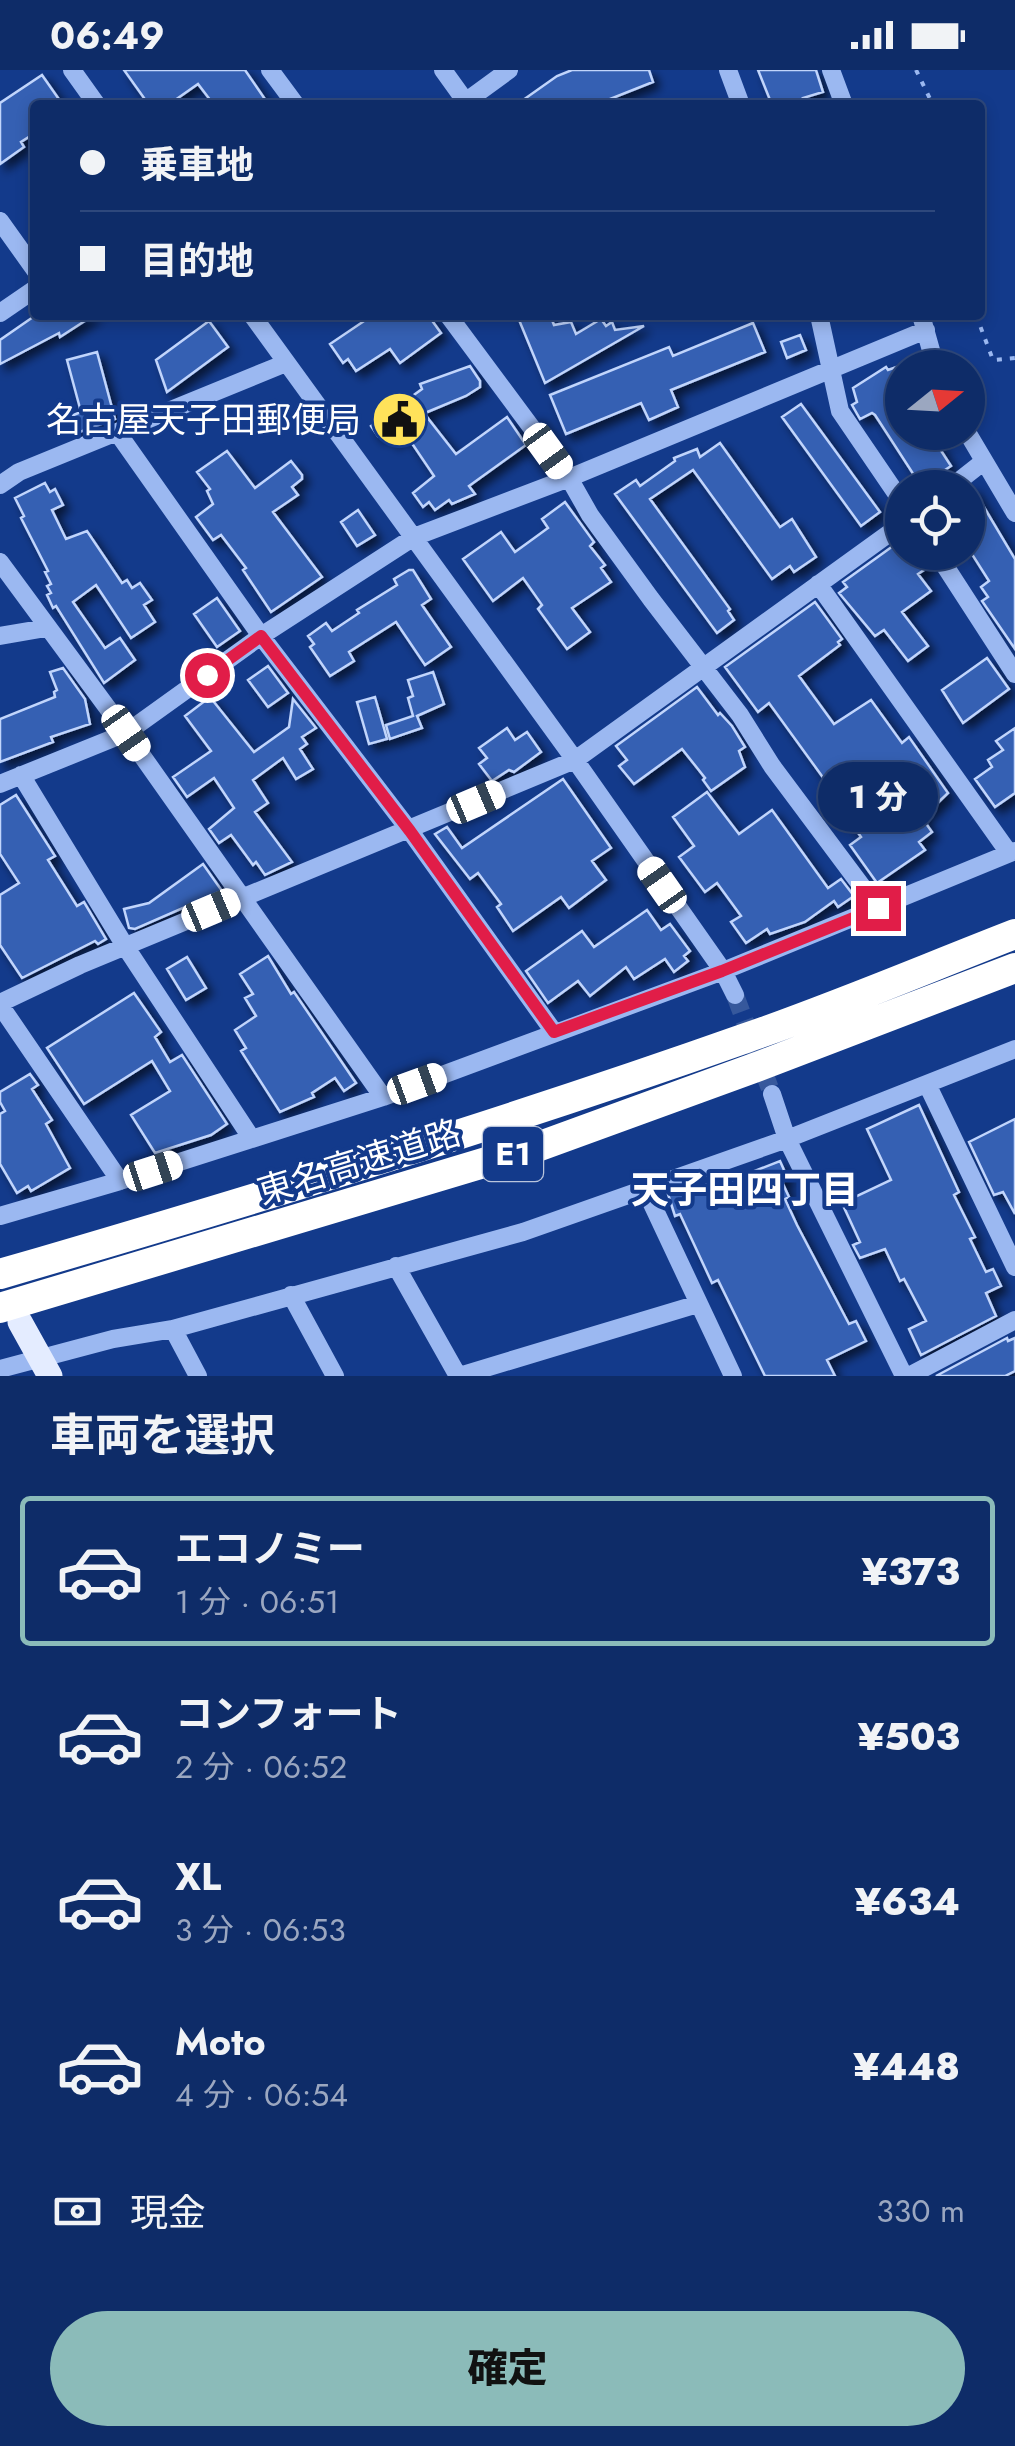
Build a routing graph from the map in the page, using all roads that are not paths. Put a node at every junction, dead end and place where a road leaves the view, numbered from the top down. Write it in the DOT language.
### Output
graph roads {
  1 [pos="72,70"];
  2 [pos="270,70"];
  3 [pos="443,70"];
  4 [pos="509,70"];
  5 [pos="728,70"];
  6 [pos="831,70"];
  7 [pos="93,100"];
  8 [pos="292,100"];
  9 [pos="461,100"];
  10 [pos="467,100"];
  11 [pos="739,100"];
  12 [pos="842,100"];
  13 [pos="0,221"];
  14 [pos="30,263"];
  15 [pos="30,293"];
  16 [pos="0,314"];
  17 [pos="256,320"];
  18 [pos="452,320"];
  19 [pos="820,320"];
  20 [pos="924,323"];
  21 [pos="931,350"];
  22 [pos="286,363"];
  23 [pos="832,369"];
  24 [pos="117,432"];
  25 [pos="977,450"];
  26 [pos="984,462"];
  27 [pos="974,470"];
  28 [pos="885,477"];
  29 [pos="568,478"];
  30 [pos="0,485"];
  31 [pos="1015,513"];
  32 [pos="885,536"];
  33 [pos="414,537"];
  34 [pos="0,562"];
  35 [pos="948,570"];
  36 [pos="818,584"];
  37 [pos="46,628"];
  38 [pos="0,636"];
  39 [pos="261,636"];
  40 [pos="704,667"];
  41 [pos="1015,674"];
  42 [pos="126,733"];
  43 [pos="575,760"];
  44 [pos="20,775"];
  45 [pos="0,784"];
  46 [pos="410,831"];
  47 [pos="1012,852"];
  48 [pos="240,898"];
  49 [pos="878,908"];
  50 [pos="1015,934"];
  51 [pos="125,946"];
  52 [pos="1015,968"];
  53 [pos="722,971"];
  54 [pos="735,995"];
  55 [pos="0,1004"];
  56 [pos="554,1032"];
  57 [pos="1015,1049"];
  58 [pos="928,1086"];
  59 [pos="772,1094"];
  60 [pos="383,1097"];
  61 [pos="787,1138"];
  62 [pos="252,1139"];
  63 [pos="120,1181"];
  64 [pos="645,1189"];
  65 [pos="0,1216"];
  66 [pos="396,1266"];
  67 [pos="1015,1267"];
  68 [pos="0,1274"];
  69 [pos="291,1295"];
  70 [pos="698,1304"];
  71 [pos="10,1315"];
  72 [pos="1015,1320"];
  73 [pos="173,1329"];
  74 [pos="46,1367"];
  75 [pos="0,1370"];
  76 [pos="198,1376"];
  77 [pos="335,1376"];
  78 [pos="459,1376"];
  79 [pos="733,1376"];
  80 [pos="906,1376"];
  1 -- 7 [label="street"];
  2 -- 8 [label="street"];
  3 -- 9 [label="street"];
  4 -- 10 [label="street"];
  5 -- 11 [label="street"];
  6 -- 12 [label="street"];
  13 -- 14 [label="street"];
  15 -- 16 [label="street"];
  17 -- 22 [label="street"];
  18 -- 29 [label="street"];
  19 -- 23 [label="street"];
  20 -- 21 [label="street"];
  20 -- 23 [label="street"];
  22 -- 24 [label="street"];
  22 -- 33 [label="street"];
  23 -- 28 [label="street"];
  23 -- 29 [label="street"];
  24 -- 30 [label="street"];
  24 -- 39 [label="street"];
  25 -- 26 [label="street"];
  26 -- 27 [label="street"];
  26 -- 31 [label="street"];
  29 -- 33 [label="street"];
  29 -- 40 [label="street"];
  32 -- 36 [label="street"];
  33 -- 39 [label="street"];
  33 -- 43 [label="street"];
  34 -- 37 [label="street"];
  35 -- 41 [label="street"];
  36 -- 40 [label="street"];
  36 -- 47 [label="street"];
  37 -- 38 [label="street"];
  37 -- 42 [label="street"];
  39 -- 42 [label="street"];
  39 -- 46 [label="street"];
  40 -- 43 [label="street"];
  40 -- 49 [label="street"];
  42 -- 44 [label="street"];
  42 -- 48 [label="street"];
  43 -- 46 [label="street"];
  43 -- 53 [label="street"];
  44 -- 45 [label="street"];
  44 -- 51 [label="street"];
  46 -- 48 [label="street"];
  46 -- 56 [label="street"];
  47 -- 49 [label="street"];
  48 -- 51 [label="street"];
  48 -- 60 [label="street"];
  49 -- 53 [label="street"];
  50 -- 68 [label="highway, 東名高速道路 / E1"];
  51 -- 55 [label="street"];
  51 -- 62 [label="street"];
  52 -- 71 [label="highway, 東名高速道路 / E1"];
  53 -- 54 [label="street"];
  53 -- 56 [label="street"];
  55 -- 63 [label="street"];
  56 -- 60 [label="street"];
  57 -- 58 [label="street"];
  58 -- 61 [label="street"];
  58 -- 67 [label="street"];
  59 -- 61 [label="street"];
  60 -- 62 [label="street"];
  61 -- 64 [label="street"];
  61 -- 80 [label="street"];
  62 -- 63 [label="street"];
  63 -- 65 [label="street"];
  64 -- 66 [label="street"];
  64 -- 70 [label="street"];
  66 -- 69 [label="street"];
  66 -- 78 [label="street"];
  69 -- 73 [label="street"];
  69 -- 77 [label="street"];
  70 -- 78 [label="street"];
  70 -- 79 [label="street"];
  71 -- 74 [label="main road"];
  72 -- 80 [label="street"];
  73 -- 74 [label="street"];
  73 -- 76 [label="street"];
  74 -- 75 [label="street"];
}
